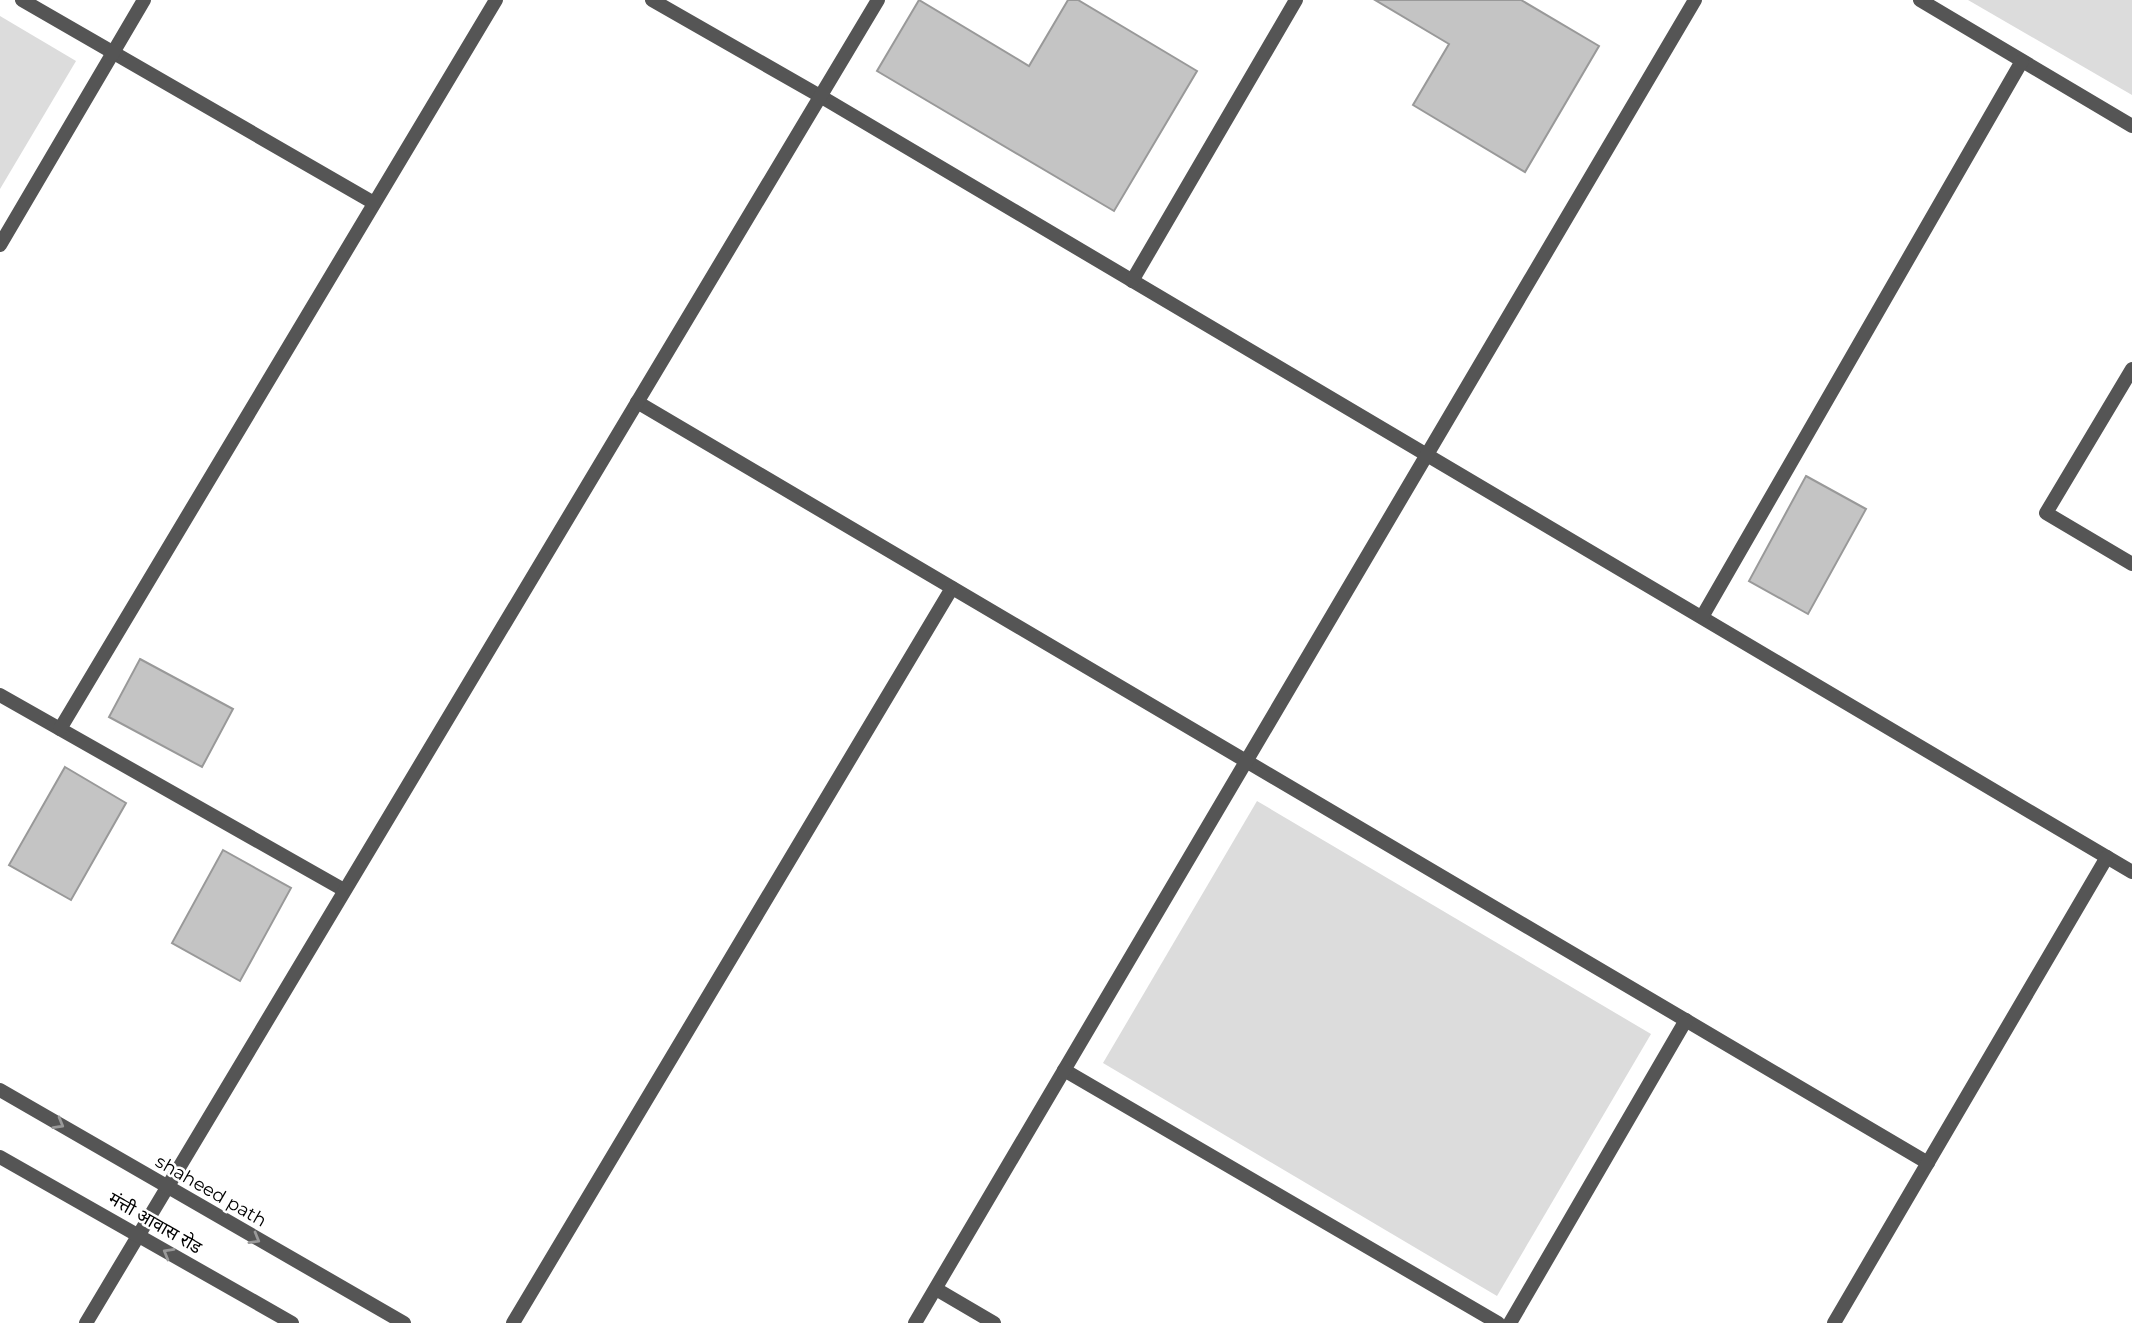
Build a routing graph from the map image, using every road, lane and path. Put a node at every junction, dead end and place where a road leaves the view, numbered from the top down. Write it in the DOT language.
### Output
graph roads {
  1 [pos="22,0"];
  2 [pos="144,0"];
  3 [pos="496,0"];
  4 [pos="652,0"];
  5 [pos="877,0"];
  6 [pos="1296,0"];
  7 [pos="1695,0"];
  8 [pos="1920,0"];
  9 [pos="113,52"];
  10 [pos="2022,61"];
  11 [pos="820,96"];
  12 [pos="2132,126"];
  13 [pos="374,203"];
  14 [pos="0,245"];
  15 [pos="1132,281"];
  16 [pos="2132,369"];
  17 [pos="636,402"];
  18 [pos="1426,454"];
  19 [pos="2132,564"];
  20 [pos="952,588"];
  21 [pos="1702,617"];
  22 [pos="0,695"];
  23 [pos="60,729"];
  24 [pos="1245,761"];
  25 [pos="2107,857"];
  26 [pos="2132,872"];
  27 [pos="344,890"];
  28 [pos="1686,1020"];
  29 [pos="1064,1070"];
  30 [pos="0,1090"];
  31 [pos="0,1157"];
  32 [pos="1928,1163"];
  33 [pos="166,1187"];
  34 [pos="137,1236"];
  35 [pos="936,1289"];
  36 [pos="86,1323"];
  37 [pos="292,1323"];
  38 [pos="404,1323"];
  39 [pos="513,1323"];
  40 [pos="915,1323"];
  41 [pos="994,1323"];
  42 [pos="1498,1323"];
  43 [pos="1510,1323"];
  44 [pos="1834,1323"];
  1 -- 9 [label="street"];
  2 -- 9 [label="street"];
  3 -- 13 [label="street"];
  4 -- 11 [label="street"];
  5 -- 11 [label="street"];
  6 -- 15 [label="street"];
  7 -- 18 [label="street"];
  8 -- 10 [label="street"];
  9 -- 13 [label="street"];
  9 -- 14 [label="street"];
  10 -- 12 [label="street"];
  10 -- 21 [label="street"];
  11 -- 15 [label="street"];
  11 -- 17 [label="street"];
  13 -- 23 [label="street"];
  15 -- 18 [label="street"];
  16 -- 19 [label="street"];
  17 -- 20 [label="street"];
  17 -- 27 [label="street"];
  18 -- 21 [label="street"];
  18 -- 24 [label="street"];
  20 -- 24 [label="street"];
  20 -- 39 [label="street"];
  21 -- 25 [label="street"];
  22 -- 23 [label="street"];
  23 -- 27 [label="street"];
  24 -- 28 [label="street"];
  24 -- 29 [label="street"];
  25 -- 26 [label="street"];
  25 -- 32 [label="street"];
  27 -- 33 [label="street"];
  28 -- 32 [label="street"];
  28 -- 43 [label="street"];
  29 -- 35 [label="street"];
  29 -- 42 [label="street"];
  30 -- 33 [label="street, shaheed path, one-way"];
  31 -- 34 [label="street, मंत्ती आवास रोड"];
  32 -- 44 [label="street"];
  33 -- 34 [label="street"];
  33 -- 38 [label="street, shaheed path, one-way"];
  34 -- 36 [label="street"];
  37 -- 34 [label="street, मंत्ती आवास रोड, one-way"];
  35 -- 40 [label="street"];
  35 -- 41 [label="street"];
}
